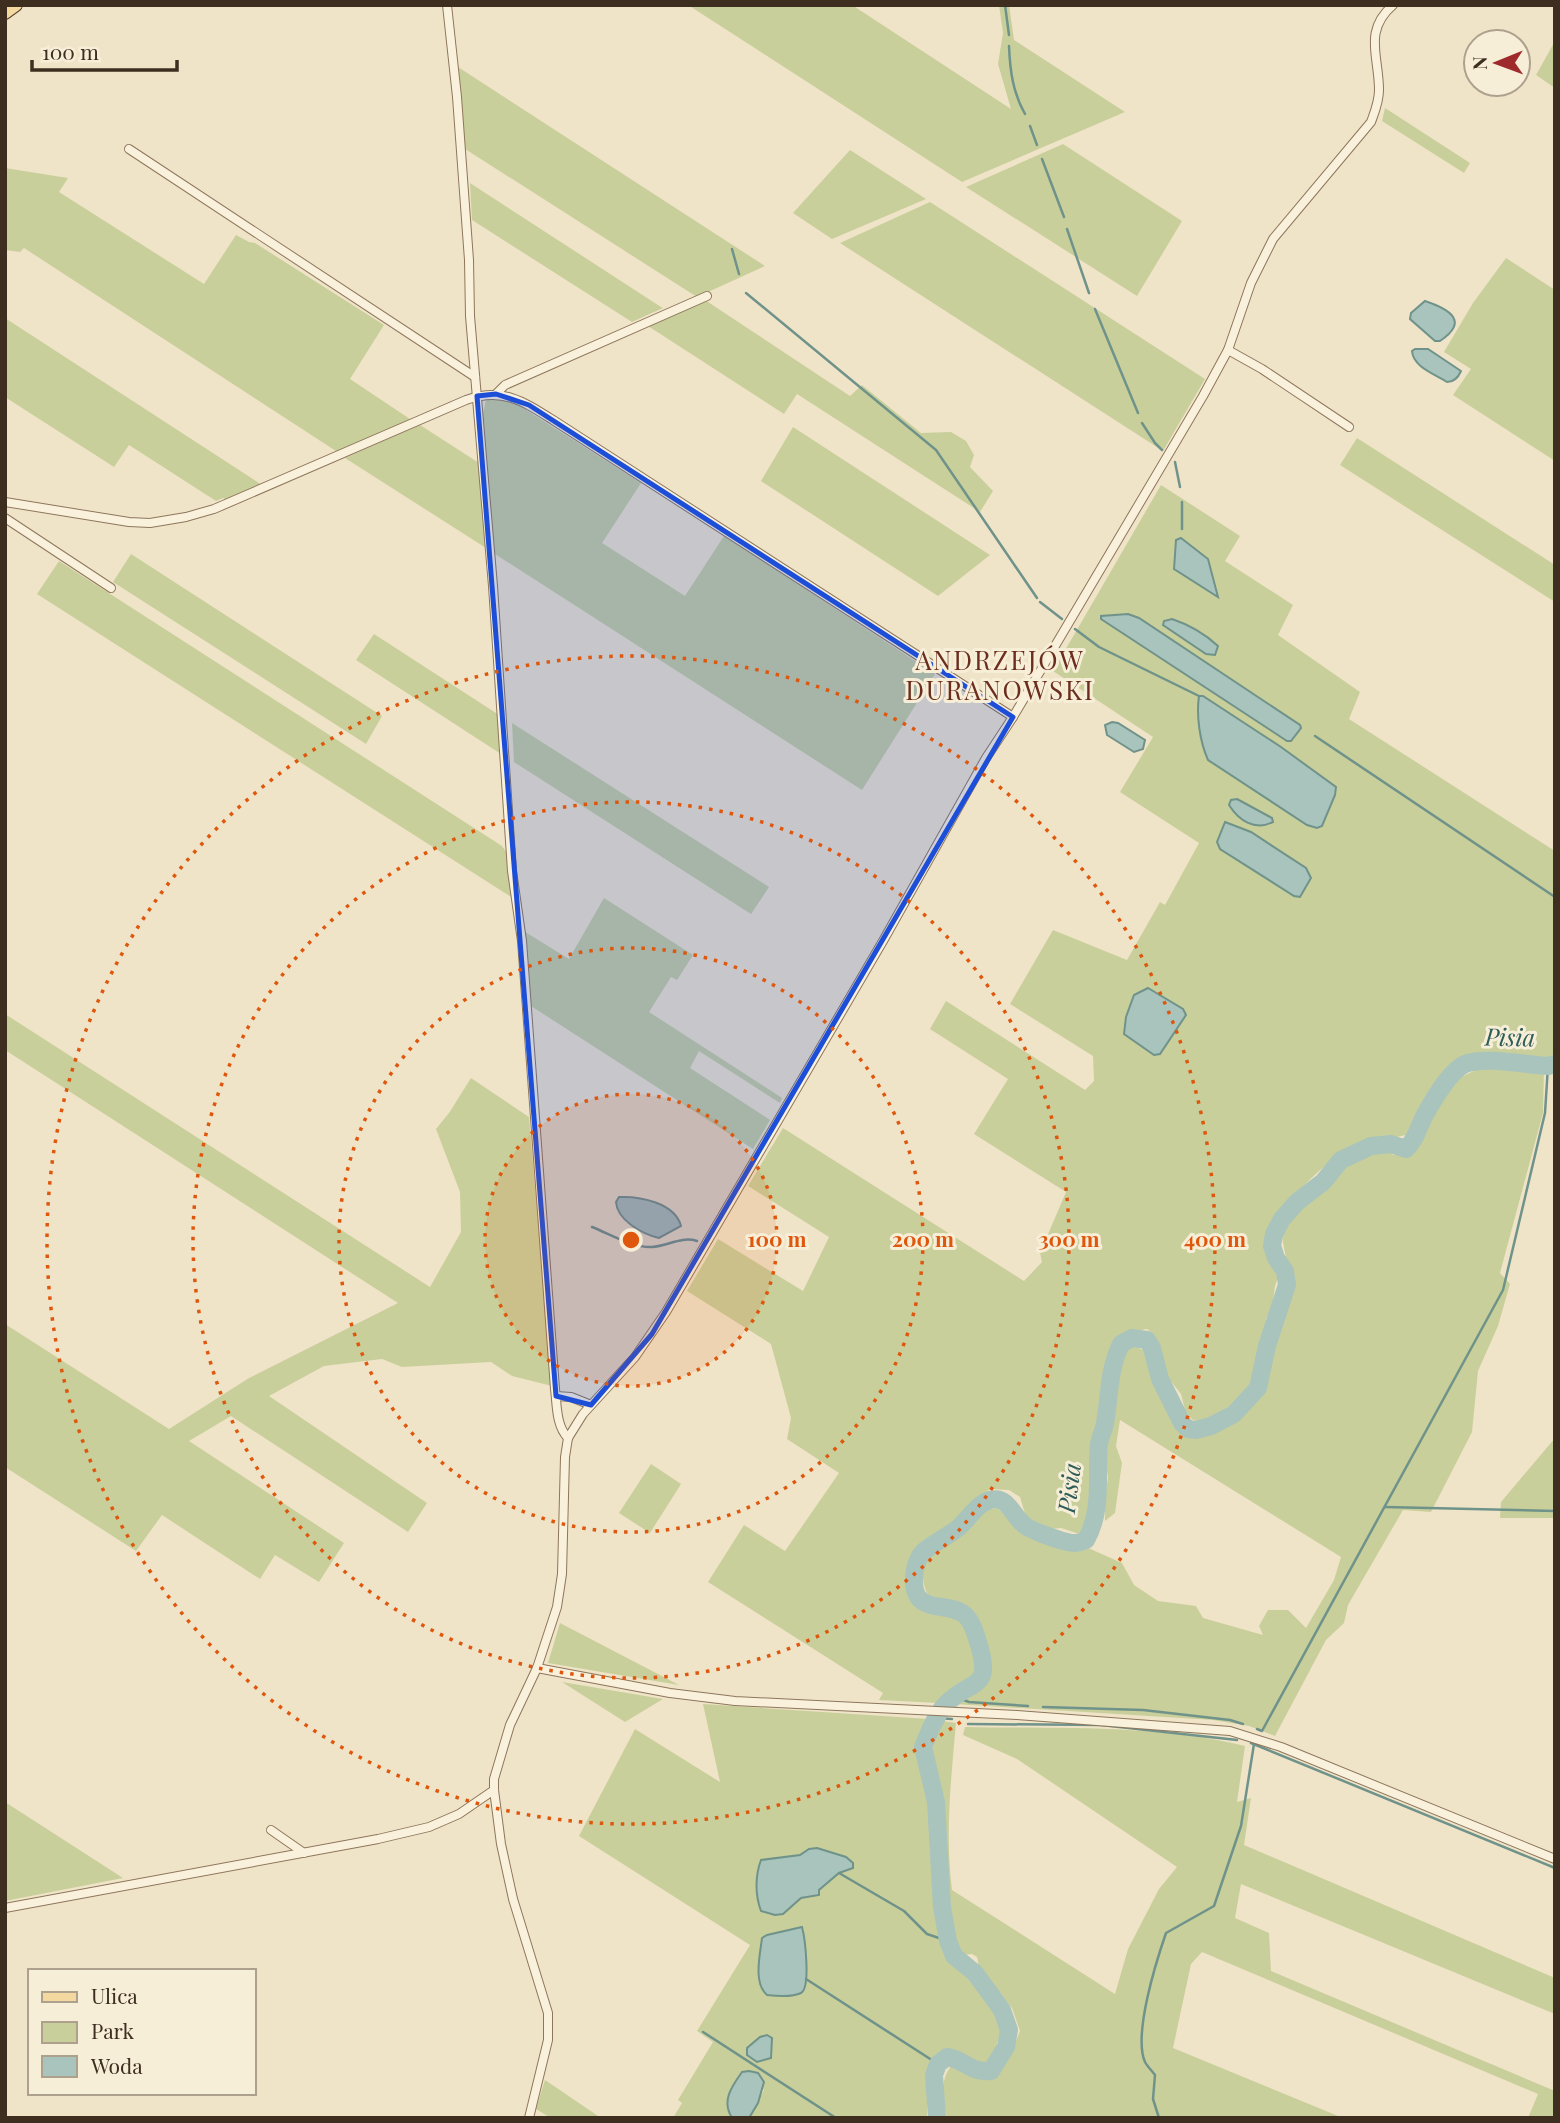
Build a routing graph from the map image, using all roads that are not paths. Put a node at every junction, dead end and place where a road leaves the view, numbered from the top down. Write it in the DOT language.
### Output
graph roads {
  1 [pos="16,5"];
  2 [pos="447,5"];
  3 [pos="1393,5"];
  4 [pos="5,13"];
  5 [pos="129,149"];
  6 [pos="707,296"];
  7 [pos="1228,350"];
  8 [pos="475,377"];
  9 [pos="496,394"];
  10 [pos="477,396"];
  11 [pos="1349,427"];
  12 [pos="5,502"];
  13 [pos="5,517"];
  14 [pos="111,588"];
  15 [pos="1013,717"];
  16 [pos="555,1396"];
  17 [pos="591,1405"];
  18 [pos="568,1438"];
  19 [pos="537,1668"];
  20 [pos="494,1790"];
  21 [pos="271,1830"];
  22 [pos="304,1853"];
  23 [pos="1555,1859"];
  24 [pos="5,1908"];
  25 [pos="529,2118"];
  1 -- 4 [label="main road"];
  2 -- 8 [label="street"];
  3 -- 7 [label="street"];
  5 -- 8 [label="street"];
  6 -- 9 [label="street"];
  7 -- 11 [label="street"];
  7 -- 15 [label="street"];
  8 -- 10 [label="street"];
  9 -- 10 [label="street"];
  9 -- 15 [label="street"];
  10 -- 12 [label="street"];
  10 -- 16 [label="street"];
  13 -- 14 [label="street"];
  15 -- 17 [label="street"];
  16 -- 17 [label="street"];
  16 -- 18 [label="street"];
  17 -- 18 [label="street"];
  18 -- 19 [label="street"];
  19 -- 20 [label="street"];
  19 -- 23 [label="street"];
  20 -- 22 [label="street"];
  20 -- 25 [label="street"];
  21 -- 22 [label="street"];
  22 -- 24 [label="street"];
}
